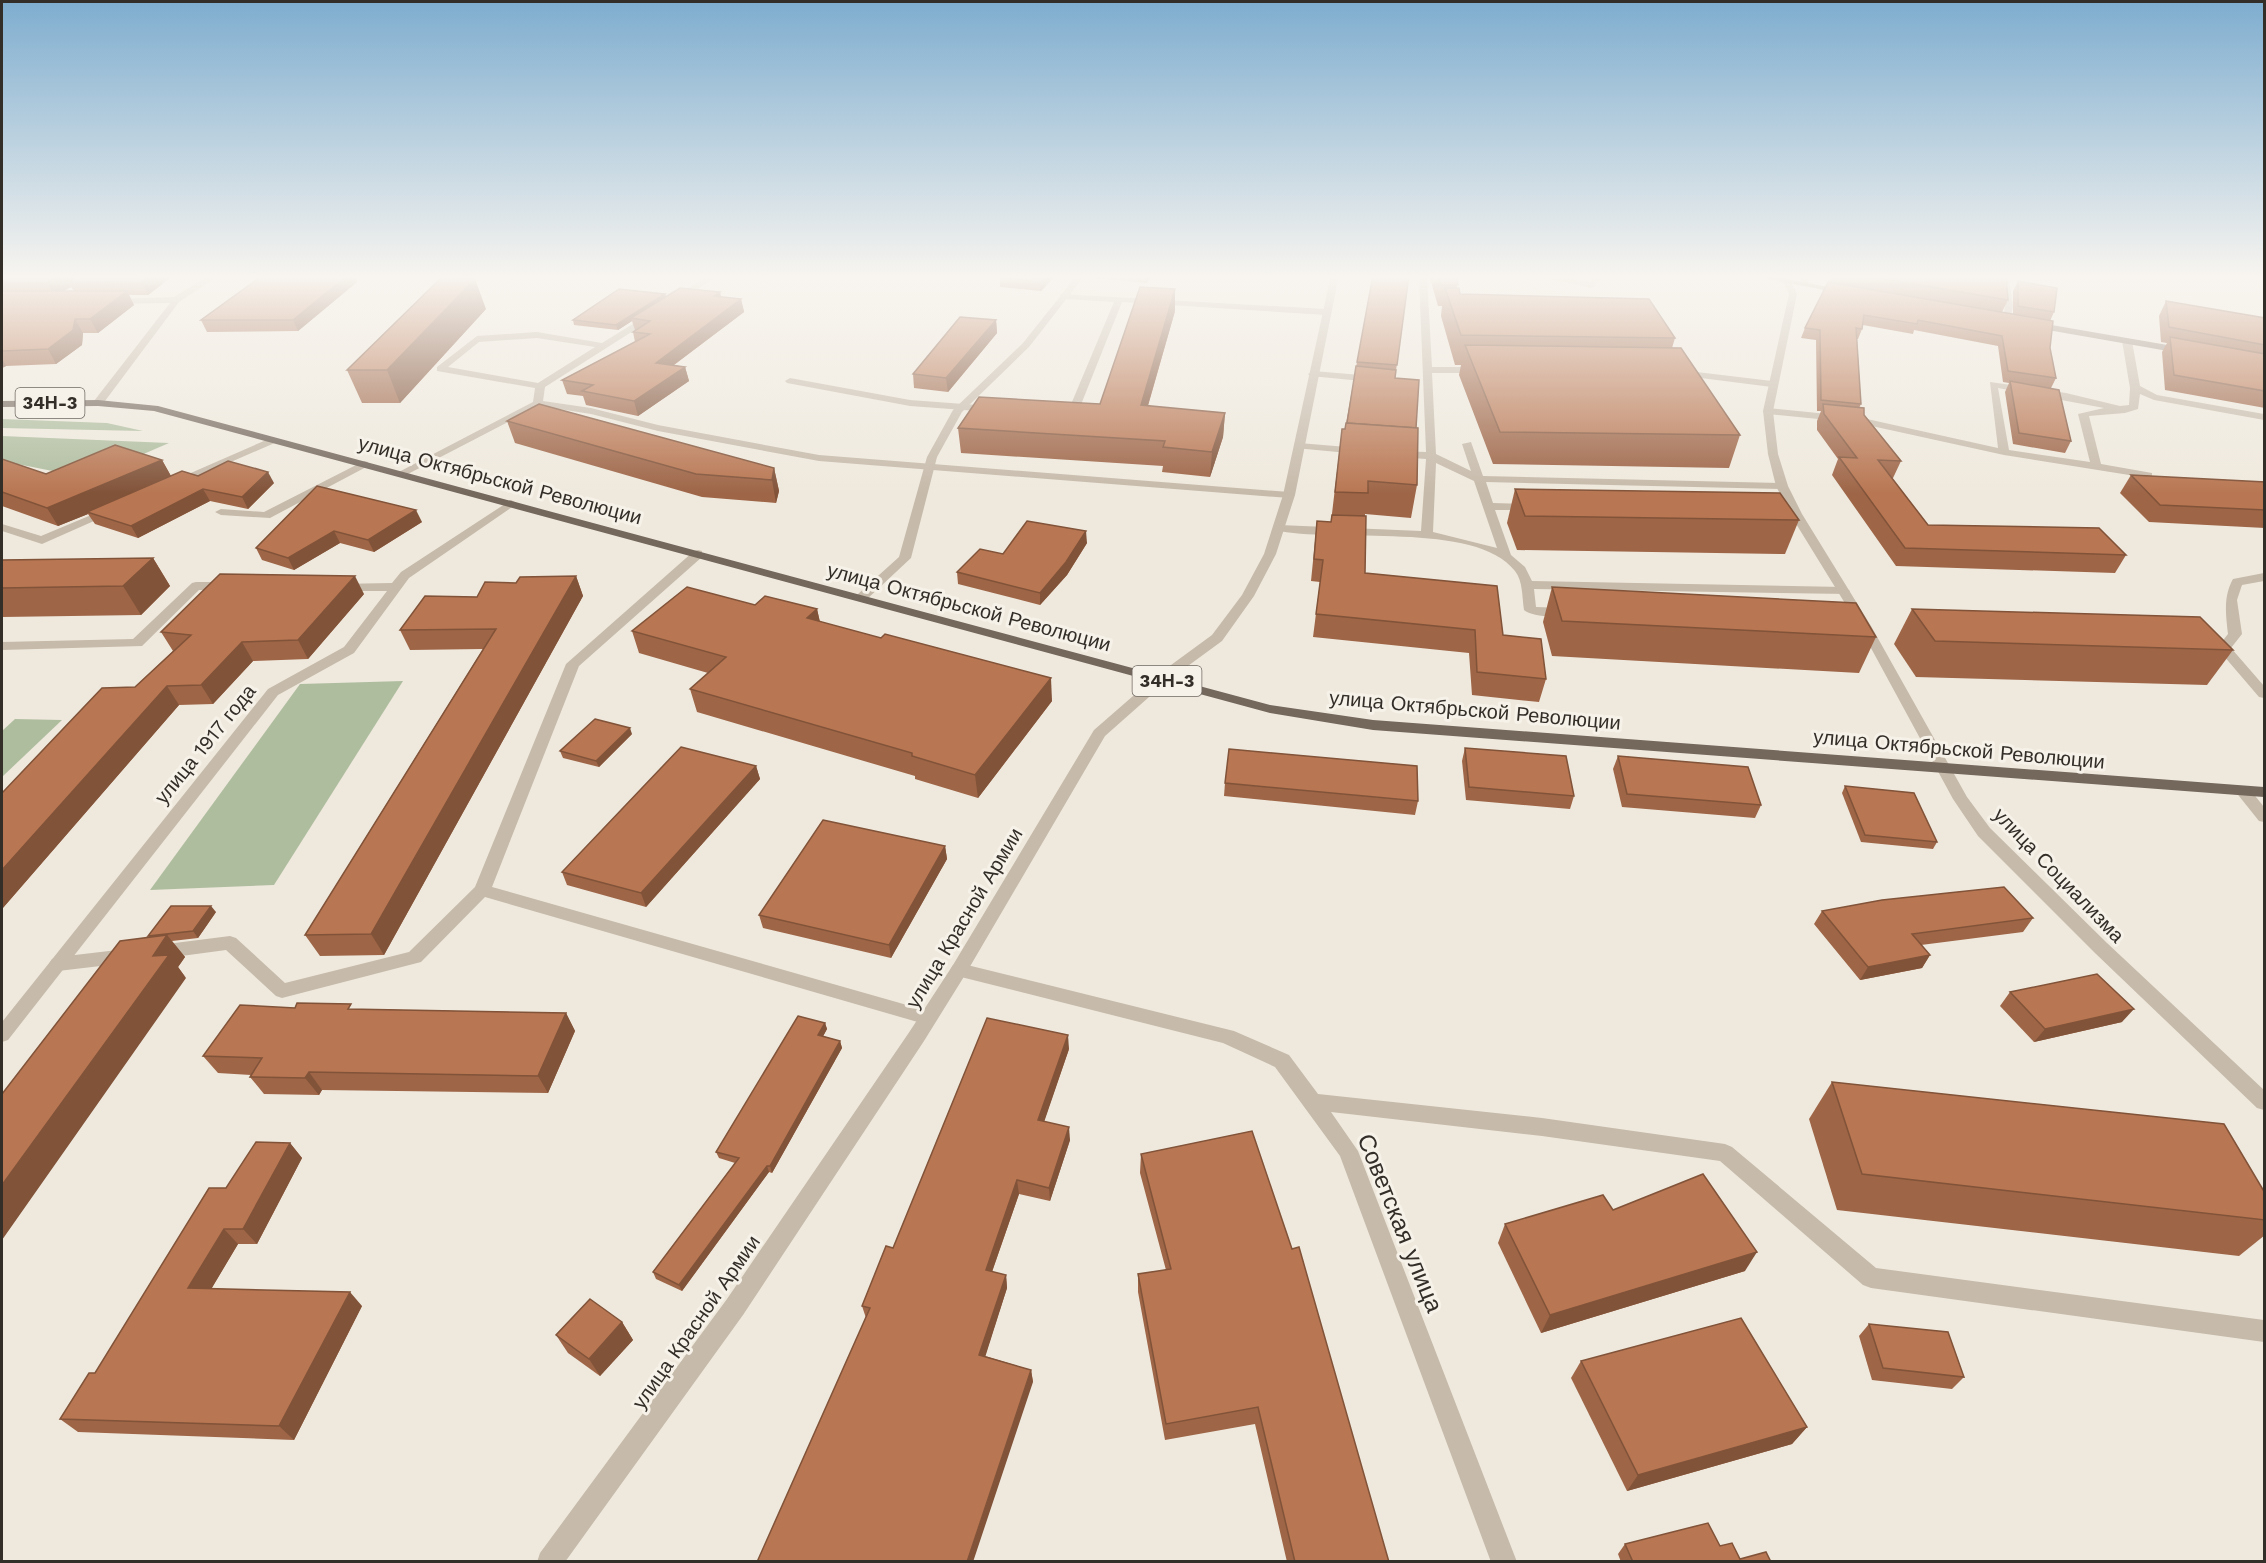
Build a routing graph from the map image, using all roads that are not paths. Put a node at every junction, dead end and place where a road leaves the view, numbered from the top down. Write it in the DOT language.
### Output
graph roads {
  1 [pos="140,348"];
  2 [pos="466,348"];
  3 [pos="600,348"];
  4 [pos="1023,348"];
  5 [pos="1099,348"];
  6 [pos="1318,348"];
  7 [pos="1428,348"];
  8 [pos="1780,348"];
  9 [pos="2128,348"];
  10 [pos="2167,348"];
  11 [pos="2196,353"];
  12 [pos="1683,366"];
  13 [pos="1427,370"];
  14 [pos="1485,370"];
  15 [pos="1671,372"];
  16 [pos="1313,374"];
  17 [pos="1690,374"];
  18 [pos="1380,379"];
  19 [pos="790,381"];
  20 [pos="1415,382"];
  21 [pos="1427,383"];
  22 [pos="1772,384"];
  23 [pos="540,386"];
  24 [pos="2134,388"];
  25 [pos="98,403"];
  26 [pos="538,403"];
  27 [pos="2,404"];
  28 [pos="961,408"];
  29 [pos="1006,409"];
  30 [pos="2125,410"];
  31 [pos="1050,411"];
  32 [pos="1768,411"];
  33 [pos="2265,417"];
  34 [pos="273,440"];
  35 [pos="1467,444"];
  36 [pos="1299,446"];
  37 [pos="2004,452"];
  38 [pos="1431,456"];
  39 [pos="364,464"];
  40 [pos="2096,466"];
  41 [pos="929,467"];
  42 [pos="400,474"];
  43 [pos="2148,475"];
  44 [pos="1479,479"];
  45 [pos="1782,486"];
  46 [pos="163,488"];
  47 [pos="1289,495"];
  48 [pos="511,503"];
  49 [pos="1488,506"];
  50 [pos="119,507"];
  51 [pos="1547,508"];
  52 [pos="221,512"];
  53 [pos="2,527"];
  54 [pos="1279,528"];
  55 [pos="1427,535"];
  56 [pos="698,554"];
  57 [pos="1505,555"];
  58 [pos="2265,577"];
  59 [pos="1526,585"];
  60 [pos="243,586"];
  61 [pos="324,586"];
  62 [pos="397,587"];
  63 [pos="1844,591"];
  64 [pos="862,597"];
  65 [pos="1578,612"];
  66 [pos="2,646"];
  67 [pos="1161,679"];
  68 [pos="2265,694"];
  69 [pos="1942,766"];
  70 [pos="2243,791"];
  71 [pos="2265,792"];
  72 [pos="2265,817"];
  73 [pos="482,890"];
  74 [pos="58,964"];
  75 [pos="959,970"];
  76 [pos="928,1018"];
  77 [pos="2,1035"];
  78 [pos="1312,1102"];
  79 [pos="2265,1102"];
  80 [pos="2265,1331"];
  81 [pos="549,1562"];
  82 [pos="1504,1562"];
  1 -- 25 [label="street"];
  2 -- 23 [label="street"];
  3 -- 23 [label="street"];
  4 -- 28 [label="street"];
  5 -- 31 [label="street"];
  6 -- 16 [label="street, улица Красной Армии"];
  7 -- 13 [label="street"];
  8 -- 22 [label="street, улица Социализма"];
  9 -- 24 [label="street"];
  10 -- 11 [label="main road"];
  12 -- 17 [label="street"];
  13 -- 14 [label="street"];
  13 -- 21 [label="street"];
  15 -- 17 [label="street"];
  16 -- 18 [label="street"];
  16 -- 36 [label="street, улица Красной Армии"];
  17 -- 22 [label="street"];
  19 -- 28 [label="street"];
  20 -- 21 [label="street"];
  21 -- 38 [label="street"];
  22 -- 32 [label="street, улица Социализма"];
  23 -- 26 [label="street"];
  24 -- 30 [label="street"];
  24 -- 33 [label="street"];
  25 -- 27 [label="main road, улица Октябрьской Революции / 34Н-3"];
  25 -- 34 [label="main road, улица Октябрьской Революции / 34Н-3"];
  26 -- 41 [label="street"];
  26 -- 42 [label="street"];
  28 -- 29 [label="street"];
  28 -- 41 [label="street"];
  30 -- 37 [label="street"];
  30 -- 40 [label="street"];
  32 -- 37 [label="street"];
  32 -- 45 [label="street, улица Социализма"];
  34 -- 39 [label="main road, улица Октябрьской Революции / 34Н-3"];
  34 -- 46 [label="street"];
  35 -- 44 [label="street"];
  36 -- 38 [label="street"];
  36 -- 47 [label="street, улица Красной Армии"];
  37 -- 40 [label="street"];
  38 -- 44 [label="street"];
  38 -- 55 [label="street"];
  39 -- 42 [label="main road, улица Октябрьской Революции / 34Н-3"];
  39 -- 52 [label="street"];
  40 -- 43 [label="street"];
  41 -- 47 [label="street"];
  41 -- 64 [label="street"];
  42 -- 48 [label="main road, улица Октябрьской Революции / 34Н-3"];
  44 -- 45 [label="street"];
  44 -- 49 [label="street"];
  45 -- 63 [label="street, улица Социализма"];
  47 -- 54 [label="street, улица Красной Армии"];
  48 -- 56 [label="main road, улица Октябрьской Революции / 34Н-3"];
  48 -- 62 [label="street, улица 1917 года"];
  49 -- 51 [label="street"];
  49 -- 57 [label="street"];
  50 -- 53 [label="street"];
  54 -- 55 [label="street"];
  54 -- 67 [label="street, улица Красной Армии"];
  55 -- 57 [label="street"];
  56 -- 64 [label="main road, улица Октябрьской Революции / 34Н-3"];
  56 -- 73 [label="street"];
  57 -- 59 [label="street"];
  58 -- 68 [label="street"];
  59 -- 63 [label="street"];
  59 -- 65 [label="street"];
  60 -- 66 [label="street"];
  61 -- 62 [label="street"];
  62 -- 74 [label="street, улица 1917 года"];
  63 -- 69 [label="street, улица Социализма"];
  64 -- 67 [label="main road, улица Октябрьской Революции / 34Н-3"];
  67 -- 69 [label="main road, улица Октябрьской Революции / 34Н-3"];
  67 -- 75 [label="street, улица Красной Армии"];
  69 -- 70 [label="main road, улица Октябрьской Революции / 34Н-3"];
  69 -- 79 [label="street, улица Социализма"];
  70 -- 71 [label="main road, улица Октябрьской Революции / 34Н-3"];
  70 -- 72 [label="street"];
  73 -- 74 [label="street"];
  73 -- 76 [label="street"];
  74 -- 77 [label="street, улица 1917 года"];
  75 -- 76 [label="street, улица Красной Армии"];
  75 -- 78 [label="street, Советская улица"];
  76 -- 81 [label="street, улица Красной Армии"];
  78 -- 80 [label="street"];
  78 -- 82 [label="street, Советская улица"];
}
